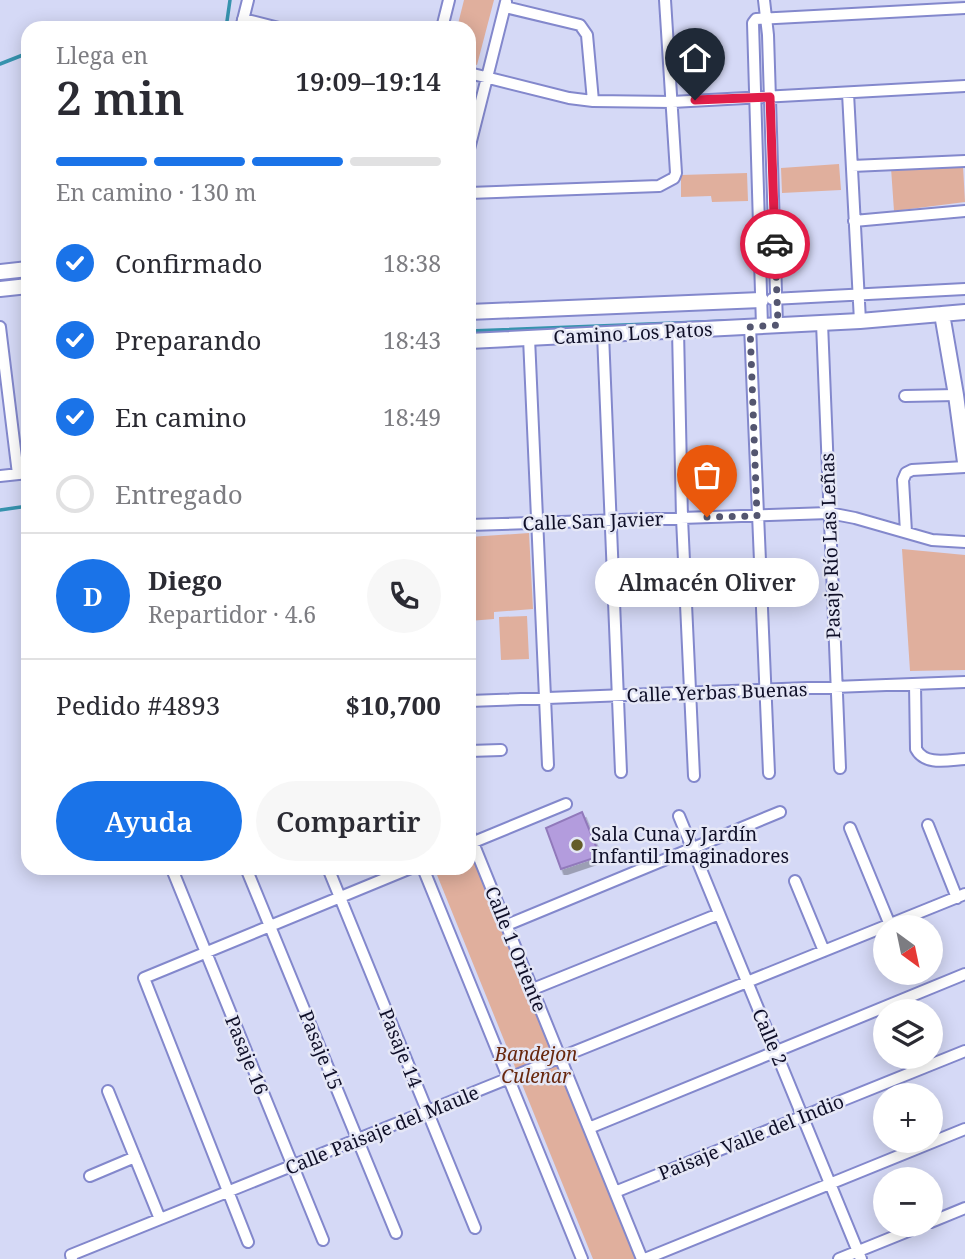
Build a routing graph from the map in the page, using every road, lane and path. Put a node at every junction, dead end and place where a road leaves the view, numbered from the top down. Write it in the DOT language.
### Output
graph roads {
  1 [pos="248,0"];
  2 [pos="450,0"];
  3 [pos="665,0"];
  4 [pos="764,0"];
  5 [pos="844,0"];
  6 [pos="505,4"];
  7 [pos="923,5"];
  8 [pos="965,8"];
  9 [pos="845,14"];
  10 [pos="764,19"];
  11 [pos="243,21"];
  12 [pos="444,21"];
  13 [pos="476,76"];
  14 [pos="487,78"];
  15 [pos="965,86"];
  16 [pos="848,93"];
  17 [pos="755,97"];
  18 [pos="770,97"];
  19 [pos="593,101"];
  20 [pos="672,102"];
  21 [pos="476,121"];
  22 [pos="965,162"];
  23 [pos="852,166"];
  24 [pos="476,192"];
  25 [pos="965,211"];
  26 [pos="855,220"];
  27 [pos="21,270"];
  28 [pos="0,272"];
  29 [pos="21,287"];
  30 [pos="0,289"];
  31 [pos="965,289"];
  32 [pos="859,296"];
  33 [pos="777,299"];
  34 [pos="761,300"];
  35 [pos="476,312"];
  36 [pos="965,312"];
  37 [pos="942,314"];
  38 [pos="860,321"];
  39 [pos="822,323"];
  40 [pos="778,325"];
  41 [pos="756,326"];
  42 [pos="0,327"];
  43 [pos="678,330"];
  44 [pos="603,334"];
  45 [pos="529,338"];
  46 [pos="476,341"];
  47 [pos="905,396"];
  48 [pos="957,396"];
  49 [pos="21,460"];
  50 [pos="965,464"];
  51 [pos="21,473"];
  52 [pos="0,476"];
  53 [pos="829,513"];
  54 [pos="757,516"];
  55 [pos="682,518"];
  56 [pos="609,520"];
  57 [pos="536,523"];
  58 [pos="476,525"];
  59 [pos="906,532"];
  60 [pos="965,542"];
  61 [pos="965,682"];
  62 [pos="915,684"];
  63 [pos="837,687"];
  64 [pos="766,690"];
  65 [pos="690,693"];
  66 [pos="617,696"];
  67 [pos="545,698"];
  68 [pos="476,701"];
  69 [pos="501,750"];
  70 [pos="476,751"];
  71 [pos="965,759"];
  72 [pos="548,765"];
  73 [pos="840,768"];
  74 [pos="621,772"];
  75 [pos="769,774"];
  76 [pos="694,776"];
  77 [pos="566,804"];
  78 [pos="780,812"];
  79 [pos="679,816"];
  80 [pos="928,825"];
  81 [pos="850,828"];
  82 [pos="476,838"];
  83 [pos="692,848"];
  84 [pos="476,854"];
  85 [pos="174,875"];
  86 [pos="249,875"];
  87 [pos="331,875"];
  88 [pos="394,875"];
  89 [pos="426,875"];
  90 [pos="795,881"];
  91 [pos="961,896"];
  92 [pos="340,897"];
  93 [pos="719,914"];
  94 [pos="886,915"];
  95 [pos="914,915"];
  96 [pos="507,925"];
  97 [pos="270,926"];
  98 [pos="873,932"];
  99 [pos="824,951"];
  100 [pos="205,953"];
  101 [pos="965,974"];
  102 [pos="747,982"];
  103 [pos="533,989"];
  104 [pos="776,1051"];
  105 [pos="965,1051"];
  106 [pos="560,1058"];
  107 [pos="509,1079"];
  108 [pos="108,1091"];
  109 [pos="427,1111"];
  110 [pos="802,1116"];
  111 [pos="589,1128"];
  112 [pos="965,1129"];
  113 [pos="358,1140"];
  114 [pos="135,1157"];
  115 [pos="292,1166"];
  116 [pos="90,1176"];
  117 [pos="829,1184"];
  118 [pos="227,1192"];
  119 [pos="615,1192"];
  120 [pos="965,1208"];
  121 [pos="943,1217"];
  122 [pos="160,1219"];
  123 [pos="475,1228"];
  124 [pos="396,1233"];
  125 [pos="897,1237"];
  126 [pos="323,1240"];
  127 [pos="248,1242"];
  128 [pos="860,1255"];
  129 [pos="72,1257"];
  130 [pos="582,1259"];
  131 [pos="644,1259"];
  132 [pos="839,1259"];
  1 -- 11 [label="street"];
  2 -- 12 [label="street"];
  3 -- 20 [label="street"];
  4 -- 10 [label="street"];
  5 -- 9 [label="street"];
  6 -- 14 [label="street"];
  6 -- 19 [label="street"];
  7 -- 8 [label="street"];
  7 -- 9 [label="street"];
  9 -- 10 [label="street"];
  10 -- 17 [label="street"];
  10 -- 18 [label="street"];
  13 -- 14 [label="street"];
  14 -- 19 [label="street"];
  14 -- 21 [label="street"];
  15 -- 16 [label="street"];
  16 -- 18 [label="street"];
  16 -- 23 [label="street"];
  17 -- 18 [label="street"];
  17 -- 20 [label="street"];
  17 -- 34 [label="street"];
  18 -- 33 [label="street"];
  19 -- 20 [label="street"];
  20 -- 24 [label="street"];
  22 -- 23 [label="street"];
  23 -- 26 [label="street"];
  25 -- 26 [label="street"];
  26 -- 32 [label="street"];
  27 -- 28 [label="street"];
  29 -- 30 [label="street"];
  31 -- 32 [label="street, Camino Los Patos"];
  32 -- 33 [label="street, Camino Los Patos"];
  32 -- 38 [label="street"];
  33 -- 34 [label="street, Camino Los Patos"];
  33 -- 40 [label="street"];
  34 -- 35 [label="street, Camino Los Patos"];
  34 -- 41 [label="street"];
  36 -- 37 [label="street, Camino Los Patos"];
  37 -- 38 [label="street, Camino Los Patos"];
  37 -- 48 [label="street"];
  38 -- 39 [label="street, Camino Los Patos"];
  39 -- 40 [label="street, Camino Los Patos"];
  39 -- 53 [label="street, Pasaje Río Las Leñas"];
  40 -- 41 [label="street, Camino Los Patos"];
  41 -- 43 [label="street, Camino Los Patos"];
  41 -- 54 [label="street"];
  42 -- 49 [label="street"];
  43 -- 44 [label="street, Camino Los Patos"];
  43 -- 55 [label="street"];
  44 -- 45 [label="street, Camino Los Patos"];
  44 -- 56 [label="street"];
  45 -- 46 [label="street, Camino Los Patos"];
  45 -- 57 [label="street"];
  47 -- 48 [label="street"];
  48 -- 50 [label="street"];
  50 -- 59 [label="street"];
  51 -- 52 [label="street"];
  53 -- 54 [label="street, Calle San Javier"];
  53 -- 59 [label="street, Calle San Javier"];
  53 -- 63 [label="street, Pasaje Río Las Leñas"];
  54 -- 55 [label="street, Calle San Javier"];
  54 -- 64 [label="street"];
  55 -- 56 [label="street, Calle San Javier"];
  55 -- 65 [label="street"];
  56 -- 57 [label="street, Calle San Javier"];
  56 -- 66 [label="street"];
  57 -- 58 [label="street, Calle San Javier"];
  57 -- 67 [label="street"];
  59 -- 60 [label="street, Calle San Javier"];
  61 -- 62 [label="street, Calle Yerbas Buenas"];
  62 -- 63 [label="street, Calle Yerbas Buenas"];
  62 -- 71 [label="street"];
  63 -- 64 [label="street, Calle Yerbas Buenas"];
  63 -- 73 [label="street, Pasaje Río Las Leñas"];
  64 -- 65 [label="street, Calle Yerbas Buenas"];
  64 -- 75 [label="street"];
  65 -- 66 [label="street, Calle Yerbas Buenas"];
  65 -- 76 [label="street"];
  66 -- 67 [label="street, Calle Yerbas Buenas"];
  66 -- 74 [label="street"];
  67 -- 68 [label="street, Calle Yerbas Buenas"];
  67 -- 72 [label="street"];
  69 -- 70 [label="street"];
  77 -- 82 [label="street"];
  78 -- 83 [label="street"];
  79 -- 83 [label="street, Calle 2"];
  80 -- 91 [label="street"];
  81 -- 94 [label="street"];
  83 -- 93 [label="street, Calle 2"];
  83 -- 96 [label="street"];
  84 -- 96 [label="street, Calle 1 Oriente"];
  85 -- 100 [label="street, Pasaje 16"];
  86 -- 97 [label="street, Pasaje 15"];
  87 -- 92 [label="street, Pasaje 14"];
  88 -- 92 [label="street"];
  89 -- 107 [label="street"];
  90 -- 99 [label="street"];
  91 -- 95 [label="street, Calle Paisaje del Maule"];
  92 -- 97 [label="street"];
  92 -- 109 [label="street, Pasaje 14"];
  93 -- 102 [label="street, Calle 2"];
  93 -- 103 [label="street"];
  96 -- 103 [label="street, Calle 1 Oriente"];
  97 -- 100 [label="street"];
  97 -- 113 [label="street, Pasaje 15"];
  98 -- 99 [label="street, Calle Paisaje del Maule"];
  99 -- 102 [label="street, Calle Paisaje del Maule"];
  100 -- 115 [label="street, Pasaje 16"];
  100 -- 118 [label="street"];
  101 -- 104 [label="street"];
  102 -- 104 [label="street, Calle 2"];
  102 -- 106 [label="street, Calle Paisaje del Maule"];
  103 -- 106 [label="street, Calle 1 Oriente"];
  104 -- 110 [label="street, Calle 2"];
  104 -- 111 [label="street"];
  105 -- 110 [label="street, Paisaje Valle del Indio"];
  106 -- 107 [label="street, Calle Paisaje del Maule"];
  106 -- 111 [label="street, Calle 1 Oriente"];
  107 -- 109 [label="street, Calle Paisaje del Maule"];
  107 -- 130 [label="street"];
  108 -- 114 [label="street"];
  109 -- 113 [label="street, Calle Paisaje del Maule"];
  109 -- 123 [label="street, Pasaje 14"];
  110 -- 117 [label="street, Calle 2"];
  110 -- 119 [label="street, Paisaje Valle del Indio"];
  111 -- 119 [label="street, Calle 1 Oriente"];
  112 -- 117 [label="street"];
  113 -- 115 [label="street, Calle Paisaje del Maule"];
  113 -- 124 [label="street, Pasaje 15"];
  114 -- 116 [label="street"];
  114 -- 122 [label="street"];
  115 -- 118 [label="street, Calle Paisaje del Maule"];
  115 -- 126 [label="street, Pasaje 16"];
  117 -- 128 [label="street, Calle 2"];
  117 -- 131 [label="street"];
  118 -- 122 [label="street, Calle Paisaje del Maule"];
  118 -- 127 [label="street"];
  119 -- 131 [label="street, Calle 1 Oriente"];
  120 -- 121 [label="street"];
  122 -- 129 [label="street, Calle Paisaje del Maule"];
  125 -- 128 [label="street"];
  128 -- 132 [label="street"];
}
